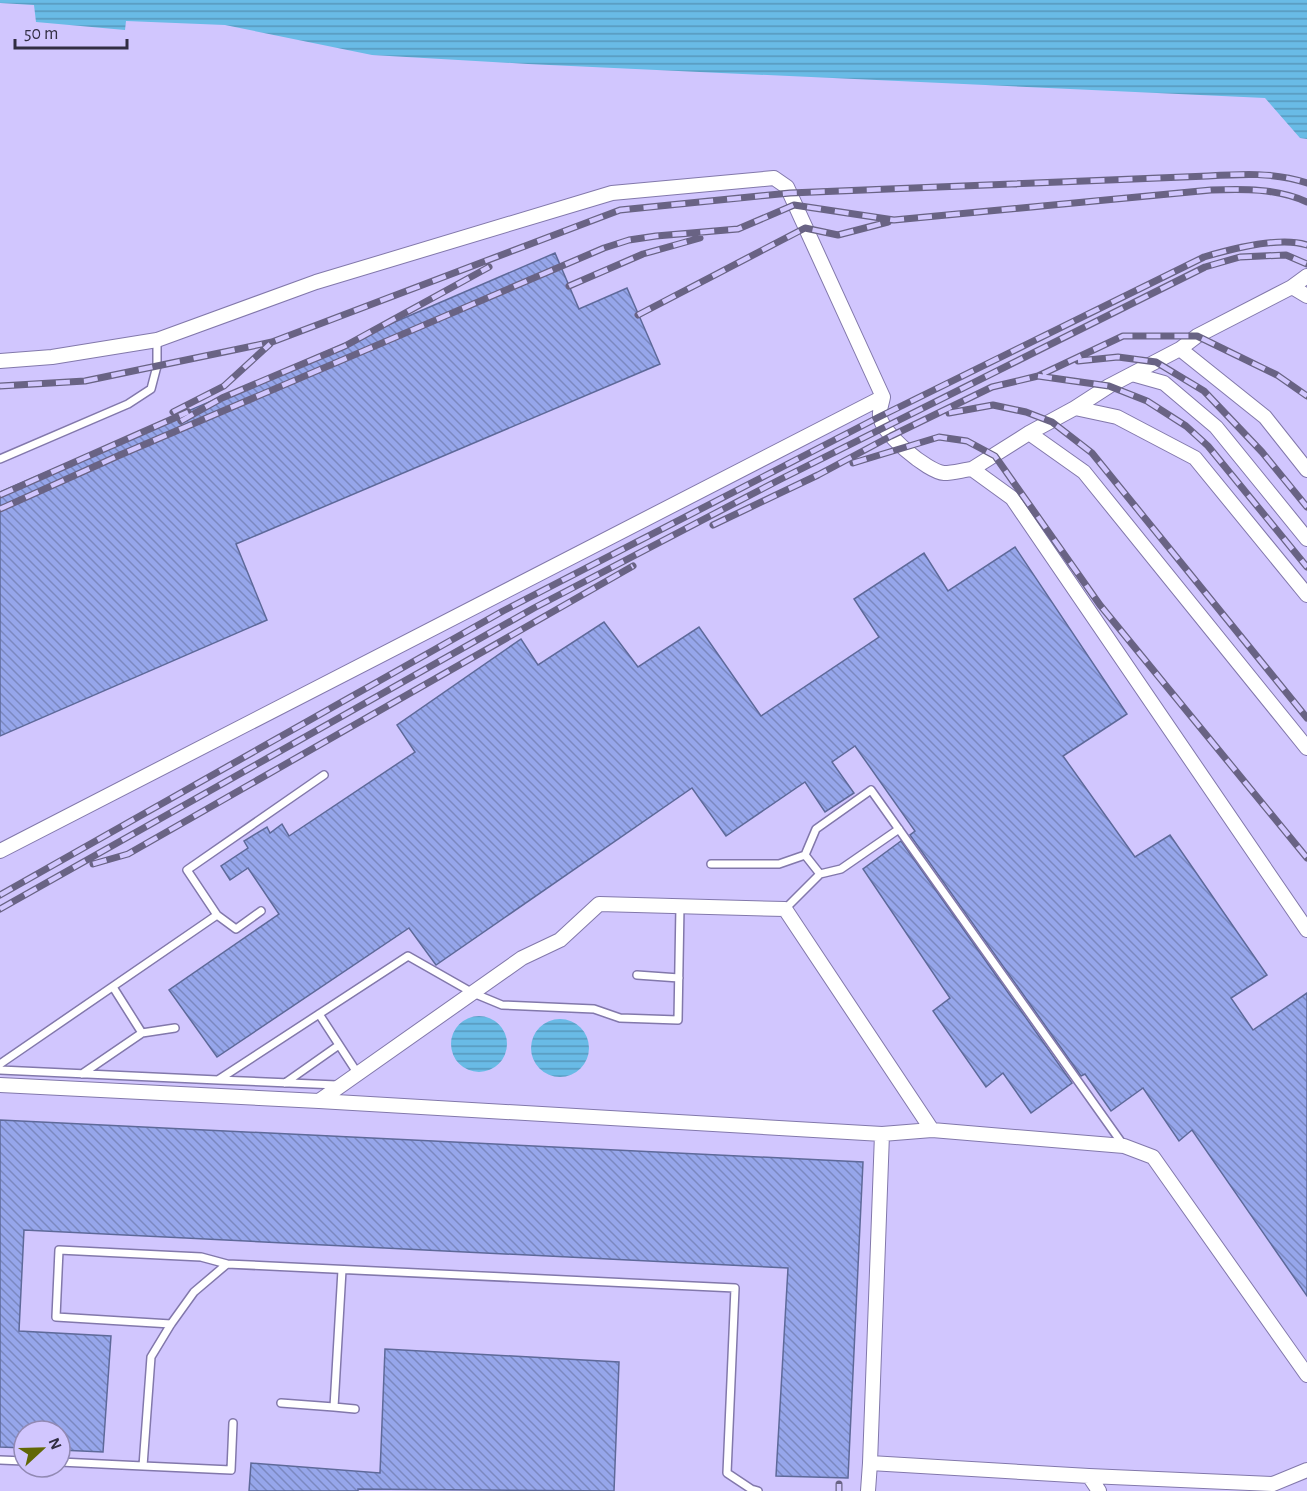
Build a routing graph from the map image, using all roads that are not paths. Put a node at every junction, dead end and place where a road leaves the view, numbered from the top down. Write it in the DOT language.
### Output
graph roads {
  1 [pos="1307,276"];
  2 [pos="1292,287"];
  3 [pos="1307,296"];
  4 [pos="156,340"];
  5 [pos="1180,349"];
  6 [pos="0,361"];
  7 [pos="1132,374"];
  8 [pos="883,398"];
  9 [pos="1075,408"];
  10 [pos="1029,433"];
  11 [pos="0,459"];
  12 [pos="972,469"];
  13 [pos="1307,470"];
  14 [pos="1307,539"];
  15 [pos="1307,595"];
  16 [pos="1307,747"];
  17 [pos="324,775"];
  18 [pos="899,829"];
  19 [pos="0,851"];
  20 [pos="805,855"];
  21 [pos="711,864"];
  22 [pos="820,874"];
  23 [pos="680,906"];
  24 [pos="785,909"];
  25 [pos="261,911"];
  26 [pos="217,915"];
  27 [pos="1307,930"];
  28 [pos="637,975"];
  29 [pos="679,978"];
  30 [pos="113,987"];
  31 [pos="473,993"];
  32 [pos="319,1014"];
  33 [pos="174,1028"];
  34 [pos="142,1033"];
  35 [pos="339,1045"];
  36 [pos="0,1064"];
  37 [pos="0,1070"];
  38 [pos="82,1074"];
  39 [pos="358,1074"];
  40 [pos="218,1080"];
  41 [pos="285,1083"];
  42 [pos="0,1085"];
  43 [pos="342,1086"];
  44 [pos="319,1101"];
  45 [pos="932,1130"];
  46 [pos="882,1134"];
  47 [pos="1124,1146"];
  48 [pos="227,1264"];
  49 [pos="342,1270"];
  50 [pos="171,1324"];
  51 [pos="1307,1375"];
  52 [pos="281,1403"];
  53 [pos="334,1407"];
  54 [pos="355,1409"];
  55 [pos="233,1423"];
  56 [pos="72,1463"];
  57 [pos="870,1463"];
  58 [pos="143,1466"];
  59 [pos="1307,1470"];
  60 [pos="1089,1476"];
  61 [pos="752,1490"];
  62 [pos="868,1491"];
  63 [pos="1099,1491"];
  1 -- 2 [label="street"];
  2 -- 3 [label="street"];
  2 -- 5 [label="street"];
  4 -- 6 [label="street"];
  4 -- 8 [label="street"];
  4 -- 11 [label="lane"];
  5 -- 7 [label="street"];
  5 -- 13 [label="street"];
  7 -- 9 [label="street"];
  7 -- 14 [label="street"];
  8 -- 12 [label="street"];
  8 -- 19 [label="street"];
  9 -- 10 [label="street"];
  9 -- 15 [label="street"];
  10 -- 12 [label="street"];
  10 -- 16 [label="street"];
  12 -- 27 [label="street"];
  17 -- 26 [label="lane"];
  18 -- 20 [label="lane"];
  18 -- 22 [label="lane"];
  18 -- 47 [label="lane"];
  20 -- 21 [label="lane"];
  20 -- 22 [label="lane"];
  22 -- 24 [label="lane"];
  23 -- 24 [label="street"];
  23 -- 29 [label="lane"];
  23 -- 31 [label="street"];
  24 -- 45 [label="street"];
  25 -- 26 [label="lane"];
  26 -- 30 [label="lane"];
  28 -- 29 [label="lane"];
  29 -- 31 [label="lane"];
  30 -- 34 [label="lane"];
  30 -- 36 [label="lane"];
  31 -- 32 [label="lane"];
  31 -- 39 [label="street"];
  32 -- 35 [label="lane"];
  32 -- 40 [label="lane"];
  33 -- 34 [label="lane"];
  34 -- 38 [label="lane"];
  35 -- 39 [label="lane"];
  35 -- 41 [label="lane"];
  37 -- 38 [label="lane"];
  38 -- 40 [label="lane"];
  39 -- 43 [label="street"];
  40 -- 41 [label="lane"];
  41 -- 43 [label="lane"];
  42 -- 44 [label="street"];
  43 -- 44 [label="street"];
  44 -- 46 [label="street"];
  45 -- 46 [label="street"];
  45 -- 47 [label="street"];
  46 -- 57 [label="street"];
  47 -- 51 [label="street"];
  48 -- 49 [label="lane"];
  48 -- 50 [label="lane"];
  48 -- 50 [label="lane"];
  49 -- 53 [label="lane"];
  49 -- 61 [label="lane"];
  50 -- 58 [label="lane"];
  52 -- 53 [label="lane"];
  53 -- 54 [label="lane"];
  55 -- 58 [label="lane"];
  56 -- 58 [label="lane"];
  57 -- 60 [label="street"];
  57 -- 62 [label="street"];
  59 -- 60 [label="street"];
  60 -- 63 [label="street"];
}
